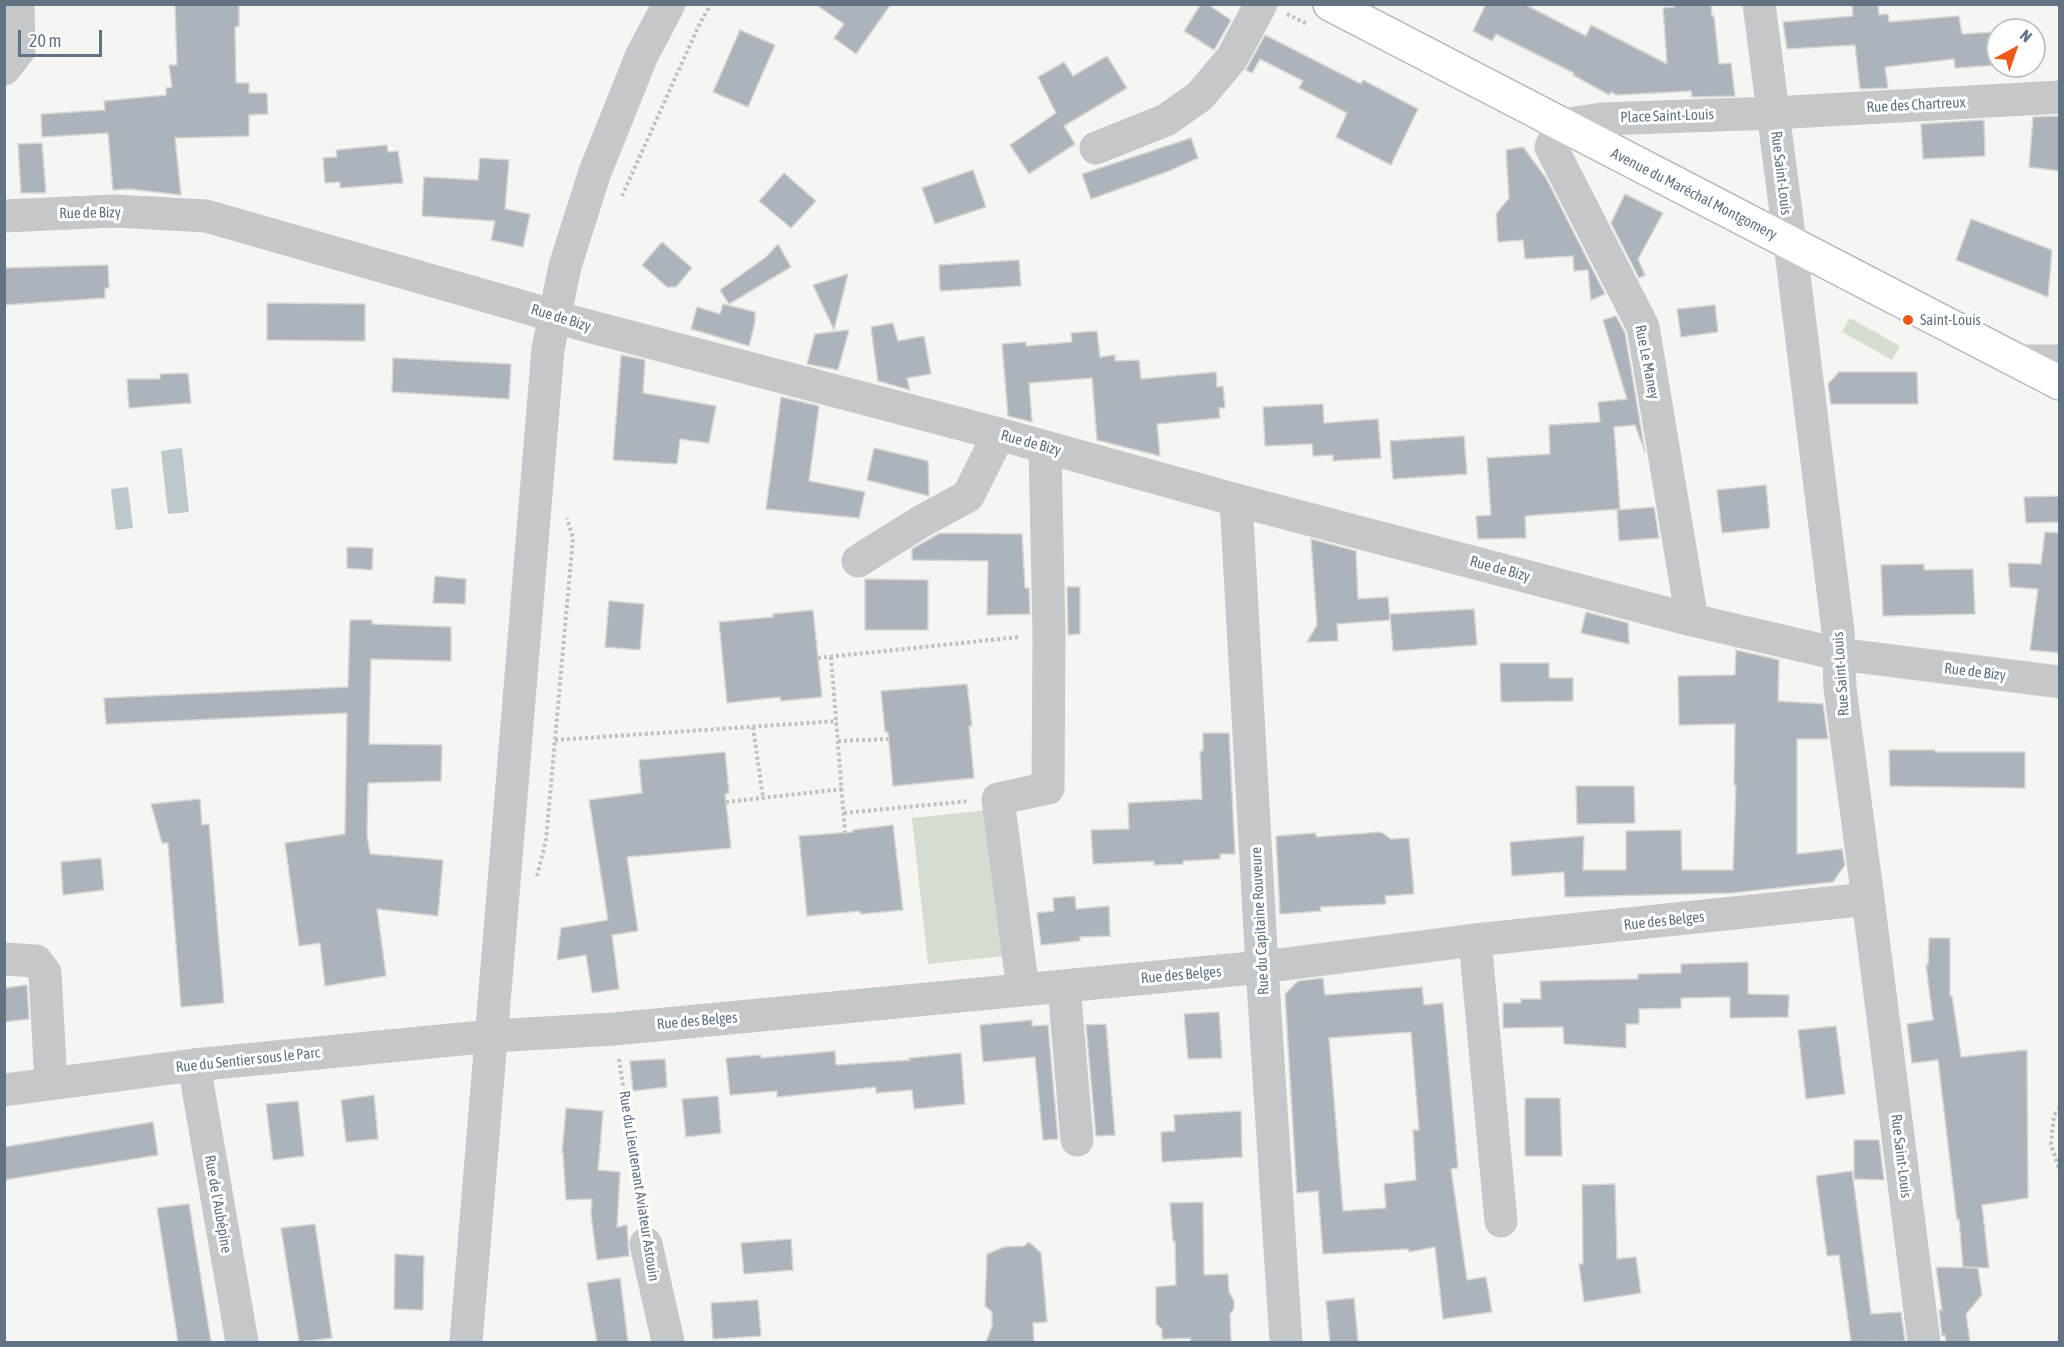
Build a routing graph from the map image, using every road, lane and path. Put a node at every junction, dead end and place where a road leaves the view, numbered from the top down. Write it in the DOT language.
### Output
graph roads {
  1 [pos="18,4"];
  2 [pos="669,4"];
  3 [pos="711,4"];
  4 [pos="1261,4"];
  5 [pos="1330,4"];
  6 [pos="1759,4"];
  7 [pos="4,69"];
  8 [pos="2060,96"];
  9 [pos="1773,112"];
  10 [pos="1561,125"];
  11 [pos="1096,148"];
  12 [pos="617,206"];
  13 [pos="4,216"];
  14 [pos="1790,243"];
  15 [pos="555,316"];
  16 [pos="2018,361"];
  17 [pos="2060,361"];
  18 [pos="2060,383"];
  19 [pos="999,434"];
  20 [pos="1045,447"];
  21 [pos="1236,500"];
  22 [pos="858,561"];
  23 [pos="1692,620"];
  24 [pos="1050,634"];
  25 [pos="1838,654"];
  26 [pos="831,657"];
  27 [pos="818,658"];
  28 [pos="2060,682"];
  29 [pos="837,721"];
  30 [pos="753,727"];
  31 [pos="888,739"];
  32 [pos="555,741"];
  33 [pos="838,741"];
  34 [pos="842,789"];
  35 [pos="763,798"];
  36 [pos="998,798"];
  37 [pos="726,802"];
  38 [pos="844,813"];
  39 [pos="845,832"];
  40 [pos="1869,899"];
  41 [pos="1475,940"];
  42 [pos="4,958"];
  43 [pos="1262,967"];
  44 [pos="1064,986"];
  45 [pos="1023,990"];
  46 [pos="614,1029"];
  47 [pos="492,1036"];
  48 [pos="194,1065"];
  49 [pos="51,1084"];
  50 [pos="4,1090"];
  51 [pos="2060,1108"];
  52 [pos="1077,1140"];
  53 [pos="2060,1173"];
  54 [pos="1501,1221"];
  55 [pos="646,1244"];
  56 [pos="242,1342"];
  57 [pos="466,1342"];
  58 [pos="668,1342"];
  59 [pos="1286,1342"];
  60 [pos="1924,1342"];
  1 -- 7 [label="street"];
  2 -- 15 [label="street"];
  3 -- 12 [label="path"];
  4 -- 11 [label="street"];
  5 -- 10 [label="main road, Avenue du Maréchal Montgomery"];
  6 -- 9 [label="street, Rue Saint-Louis"];
  8 -- 9 [label="street, Rue des Chartreux"];
  9 -- 10 [label="street, Place Saint-Louis"];
  9 -- 14 [label="street, Rue Saint-Louis"];
  10 -- 14 [label="main road, Avenue du Maréchal Montgomery"];
  10 -- 23 [label="street, Rue Le Maney"];
  13 -- 15 [label="street, Rue de Bizy"];
  14 -- 16 [label="main road, Avenue du Maréchal Montgomery"];
  14 -- 25 [label="street, Rue Saint-Louis"];
  15 -- 19 [label="street, Rue de Bizy"];
  15 -- 47 [label="street"];
  16 -- 17 [label="street"];
  16 -- 18 [label="main road, Avenue du Maréchal Montgomery"];
  19 -- 20 [label="street, Rue de Bizy"];
  19 -- 22 [label="street"];
  20 -- 21 [label="street, Rue de Bizy"];
  20 -- 24 [label="street"];
  21 -- 23 [label="street, Rue de Bizy"];
  21 -- 43 [label="street, Rue du Capitaine Rouveure"];
  23 -- 25 [label="street, Rue de Bizy"];
  24 -- 26 [label="path"];
  24 -- 36 [label="street"];
  25 -- 28 [label="street, Rue de Bizy"];
  25 -- 40 [label="street, Rue Saint-Louis"];
  26 -- 27 [label="path"];
  26 -- 29 [label="path"];
  29 -- 30 [label="path"];
  29 -- 33 [label="path"];
  30 -- 32 [label="path"];
  30 -- 35 [label="path"];
  31 -- 33 [label="path"];
  33 -- 34 [label="path"];
  34 -- 35 [label="path"];
  34 -- 38 [label="path"];
  35 -- 37 [label="path"];
  36 -- 38 [label="path"];
  36 -- 45 [label="street"];
  38 -- 39 [label="path"];
  40 -- 41 [label="street, Rue des Belges"];
  40 -- 60 [label="street, Rue Saint-Louis"];
  41 -- 43 [label="street, Rue des Belges"];
  41 -- 54 [label="street"];
  42 -- 49 [label="street"];
  43 -- 44 [label="street, Rue des Belges"];
  43 -- 59 [label="street, Rue du Capitaine Rouveure"];
  44 -- 45 [label="street, Rue des Belges"];
  44 -- 52 [label="street"];
  45 -- 46 [label="street, Rue des Belges"];
  46 -- 47 [label="street, Rue des Belges"];
  46 -- 55 [label="path, Rue du Lieutenant Aviateur Astouin"];
  47 -- 48 [label="street, Rue du Sentier sous le Parc"];
  47 -- 57 [label="street"];
  48 -- 49 [label="street, Rue du Sentier sous le Parc"];
  48 -- 56 [label="street, Rue de l'Aubépine"];
  49 -- 50 [label="street, Rue du Sentier sous le Parc"];
  51 -- 53 [label="path"];
  55 -- 58 [label="street, Rue du Lieutenant Aviateur Astouin"];
}
